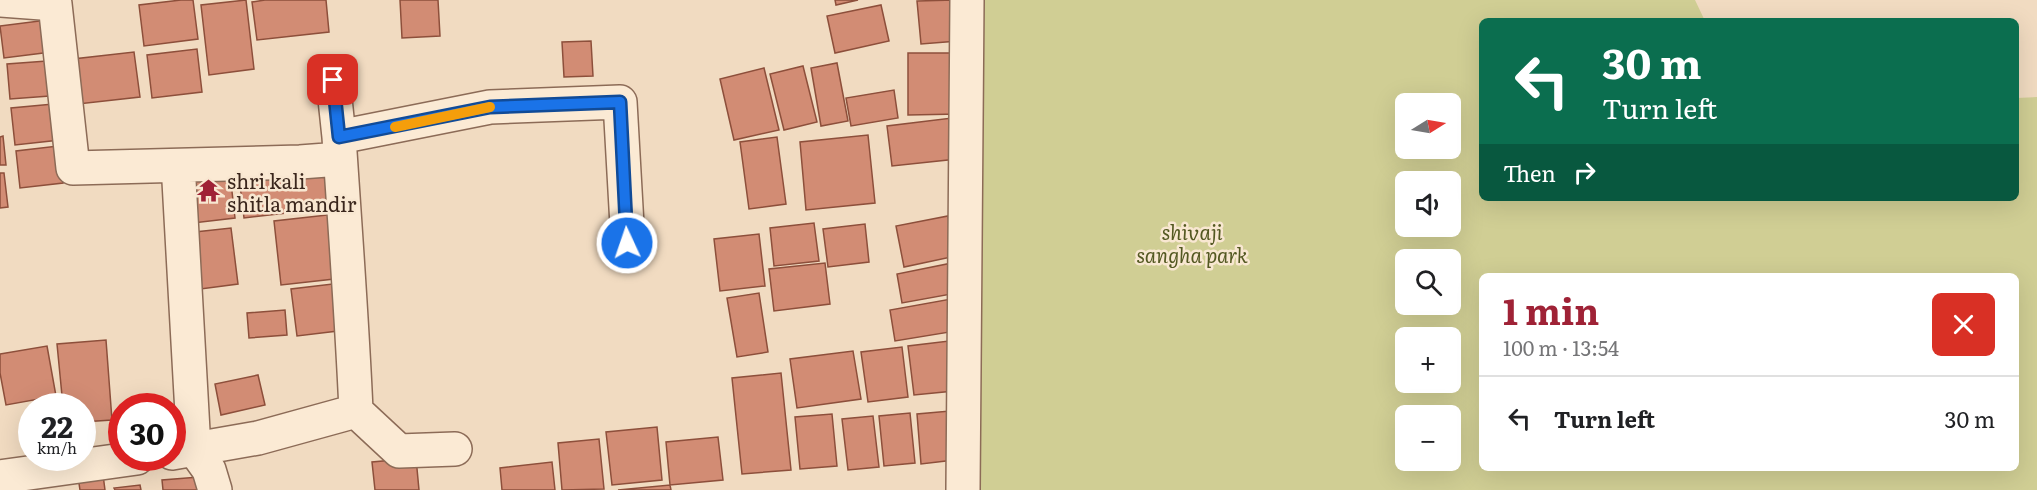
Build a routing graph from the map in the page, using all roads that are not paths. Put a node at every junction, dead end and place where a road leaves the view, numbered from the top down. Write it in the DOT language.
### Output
graph roads {
  1 [pos="0,0"];
  2 [pos="967,0"];
  3 [pos="333,80"];
  4 [pos="339,148"];
  5 [pos="179,181"];
  6 [pos="627,243"];
  7 [pos="182,393"];
  8 [pos="356,411"];
  9 [pos="455,449"];
  10 [pos="186,450"];
  11 [pos="186,453"];
  12 [pos="108,462"];
  13 [pos="0,477"];
  14 [pos="215,490"];
  15 [pos="963,490"];
  1 -- 4 [label="street"];
  2 -- 15 [label="street"];
  3 -- 4 [label="street"];
  4 -- 6 [label="street"];
  4 -- 8 [label="street"];
  5 -- 7 [label="street"];
  8 -- 9 [label="street"];
  8 -- 10 [label="street"];
  11 -- 14 [label="street"];
  12 -- 13 [label="street"];
}
